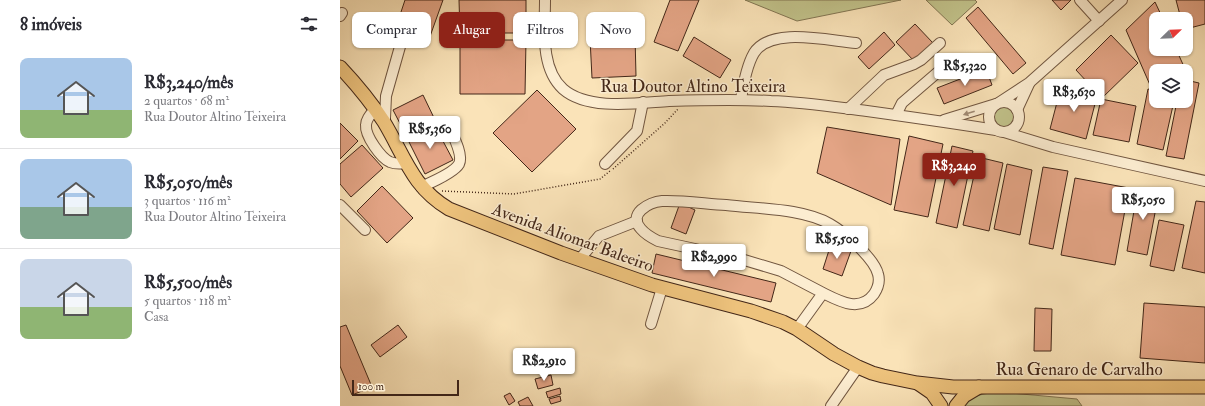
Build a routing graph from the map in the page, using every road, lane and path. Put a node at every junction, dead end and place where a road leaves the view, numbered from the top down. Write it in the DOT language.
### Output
graph roads {
  1 [pos="545,0"];
  2 [pos="1080,0"];
  3 [pos="1122,0"];
  4 [pos="1099,21"];
  5 [pos="940,43"];
  6 [pos="856,44"];
  7 [pos="400,48"];
  8 [pos="945,66"];
  9 [pos="340,67"];
  10 [pos="1029,83"];
  11 [pos="741,100"];
  12 [pos="683,101"];
  13 [pos="643,102"];
  14 [pos="998,103"];
  15 [pos="848,108"];
  16 [pos="375,109"];
  17 [pos="1018,114"];
  18 [pos="896,115"];
  19 [pos="942,121"];
  20 [pos="447,122"];
  21 [pos="384,123"];
  22 [pos="1000,131"];
  23 [pos="1032,140"];
  24 [pos="406,163"];
  25 [pos="605,164"];
  26 [pos="1205,180"];
  27 [pos="421,187"];
  28 [pos="442,191"];
  29 [pos="340,205"];
  30 [pos="637,221"];
  31 [pos="365,230"];
  32 [pos="592,244"];
  33 [pos="580,260"];
  34 [pos="594,264"];
  35 [pos="662,288"];
  36 [pos="822,293"];
  37 [pos="651,324"];
  38 [pos="797,328"];
  39 [pos="858,367"];
  40 [pos="917,383"];
  41 [pos="948,386"];
  42 [pos="979,387"];
  43 [pos="1205,387"];
  44 [pos="831,406"];
  45 [pos="942,406"];
  46 [pos="952,406"];
  47 [pos="956,406"];
  1 -- 13 [label="street, Rua Doutor Altino Teixeira"];
  2 -- 4 [label="street"];
  3 -- 4 [label="street, Rua Doutor Altino Teixeira"];
  4 -- 10 [label="street, Rua Doutor Altino Teixeira"];
  5 -- 15 [label="street"];
  6 -- 11 [label="street"];
  7 -- 21 [label="street"];
  8 -- 18 [label="street"];
  9 -- 16 [label="main road, Avenida Aliomar Baleeiro"];
  10 -- 14 [label="street, Rua Doutor Altino Teixeira"];
  10 -- 17 [label="street"];
  11 -- 12 [label="street, Rua Doutor Altino Teixeira"];
  11 -- 15 [label="street, Rua Doutor Altino Teixeira"];
  12 -- 13 [label="street, Rua Doutor Altino Teixeira"];
  12 -- 28 [label="path"];
  13 -- 25 [label="street"];
  14 -- 17 [label="street"];
  14 -- 19 [label="street, Rua Doutor Altino Teixeira, one-way"];
  14 -- 22 [label="street"];
  15 -- 18 [label="street, Rua Doutor Altino Teixeira"];
  16 -- 21 [label="main road, Avenida Aliomar Baleeiro"];
  16 -- 24 [label="street"];
  17 -- 22 [label="street"];
  17 -- 23 [label="street"];
  18 -- 19 [label="street, Rua Doutor Altino Teixeira"];
  19 -- 22 [label="street, Rua Doutor Altino Teixeira"];
  20 -- 27 [label="street"];
  21 -- 24 [label="main road, Avenida Aliomar Baleeiro"];
  22 -- 23 [label="street, Rua Doutor Altino Teixeira"];
  23 -- 26 [label="street, Rua Doutor Altino Teixeira"];
  24 -- 27 [label="main road, Avenida Aliomar Baleeiro"];
  27 -- 33 [label="main road, Avenida Aliomar Baleeiro"];
  29 -- 31 [label="street"];
  30 -- 32 [label="street"];
  30 -- 36 [label="street"];
  30 -- 36 [label="street"];
  32 -- 33 [label="street"];
  32 -- 34 [label="street"];
  33 -- 34 [label="main road, Avenida Aliomar Baleeiro"];
  34 -- 35 [label="main road, Avenida Aliomar Baleeiro"];
  35 -- 37 [label="street"];
  35 -- 38 [label="main road, Avenida Aliomar Baleeiro"];
  36 -- 38 [label="street"];
  38 -- 39 [label="main road, Avenida Aliomar Baleeiro"];
  39 -- 40 [label="main road, Avenida Aliomar Baleeiro"];
  39 -- 44 [label="street"];
  40 -- 41 [label="main road, Avenida Aliomar Baleeiro"];
  40 -- 45 [label="main road"];
  41 -- 42 [label="main road, Rua Genaro de Carvalho"];
  41 -- 45 [label="main road"];
  41 -- 46 [label="main road"];
  42 -- 43 [label="main road, Rua Genaro de Carvalho"];
  42 -- 47 [label="main road"];
}
